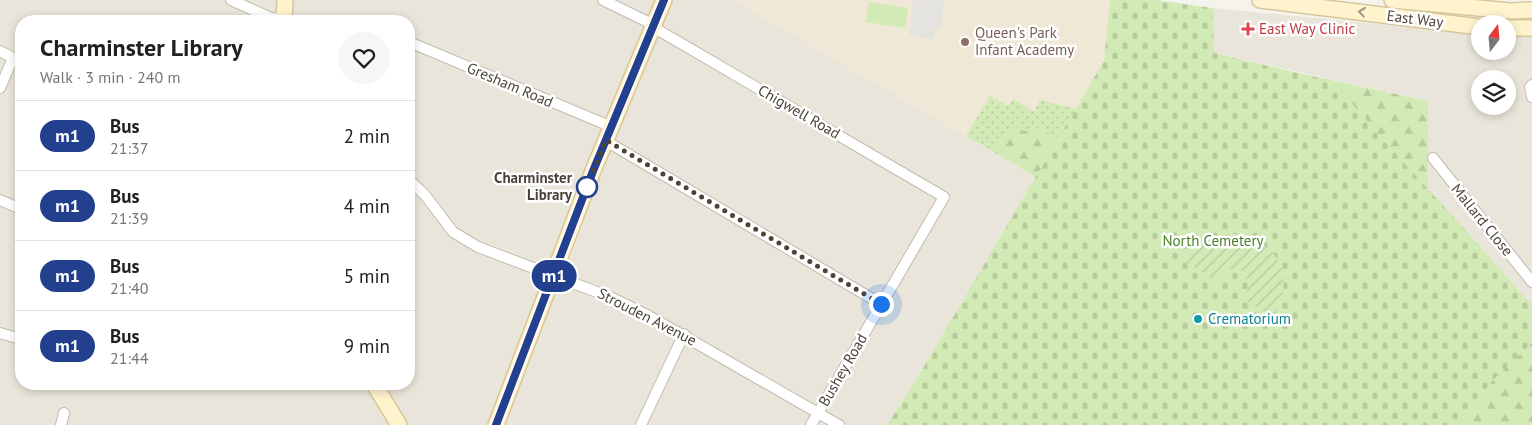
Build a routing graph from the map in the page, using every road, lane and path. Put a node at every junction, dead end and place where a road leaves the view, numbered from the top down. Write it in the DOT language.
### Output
graph roads {
  1 [pos="231,0"];
  2 [pos="285,0"];
  3 [pos="603,0"];
  4 [pos="664,0"];
  5 [pos="1260,0"];
  6 [pos="1392,0"];
  7 [pos="1532,10"];
  8 [pos="264,15"];
  9 [pos="284,15"];
  10 [pos="654,26"];
  11 [pos="1471,26"];
  12 [pos="1516,28"];
  13 [pos="1532,28"];
  14 [pos="415,45"];
  15 [pos="0,51"];
  16 [pos="15,59"];
  17 [pos="15,63"];
  18 [pos="1532,85"];
  19 [pos="0,88"];
  20 [pos="1532,97"];
  21 [pos="609,134"];
  22 [pos="1432,158"];
  23 [pos="415,186"];
  24 [pos="944,197"];
  25 [pos="0,200"];
  26 [pos="15,206"];
  27 [pos="555,275"];
  28 [pos="1532,282"];
  29 [pos="881,304"];
  30 [pos="0,333"];
  31 [pos="684,334"];
  32 [pos="15,337"];
  33 [pos="378,390"];
  34 [pos="64,413"];
  35 [pos="818,413"];
  36 [pos="61,425"];
  37 [pos="399,425"];
  38 [pos="496,425"];
  39 [pos="641,425"];
  40 [pos="811,425"];
  41 [pos="839,425"];
  1 -- 8 [label="street"];
  2 -- 9 [label="street"];
  3 -- 10 [label="street, Chigwell Road"];
  4 -- 10 [label="street"];
  11 -- 5 [label="street, East Way, one-way"];
  6 -- 7 [label="street, East Way"];
  10 -- 21 [label="street"];
  10 -- 24 [label="street, Chigwell Road"];
  12 -- 13 [label="street"];
  14 -- 21 [label="street, Gresham Road"];
  15 -- 16 [label="street"];
  17 -- 19 [label="street"];
  18 -- 20 [label="street"];
  21 -- 27 [label="street"];
  21 -- 29 [label="street, Gresham Road"];
  22 -- 28 [label="street, Mallard Close"];
  23 -- 27 [label="street, Strouden Avenue"];
  24 -- 29 [label="street, Bushey Road"];
  25 -- 26 [label="street"];
  27 -- 31 [label="street, Strouden Avenue"];
  27 -- 38 [label="street"];
  29 -- 35 [label="street, Bushey Road"];
  30 -- 32 [label="street"];
  31 -- 35 [label="street, Strouden Avenue"];
  31 -- 39 [label="street"];
  33 -- 37 [label="street"];
  34 -- 36 [label="street"];
  35 -- 40 [label="street, Bushey Road"];
  35 -- 41 [label="street, Strouden Avenue"];
}
